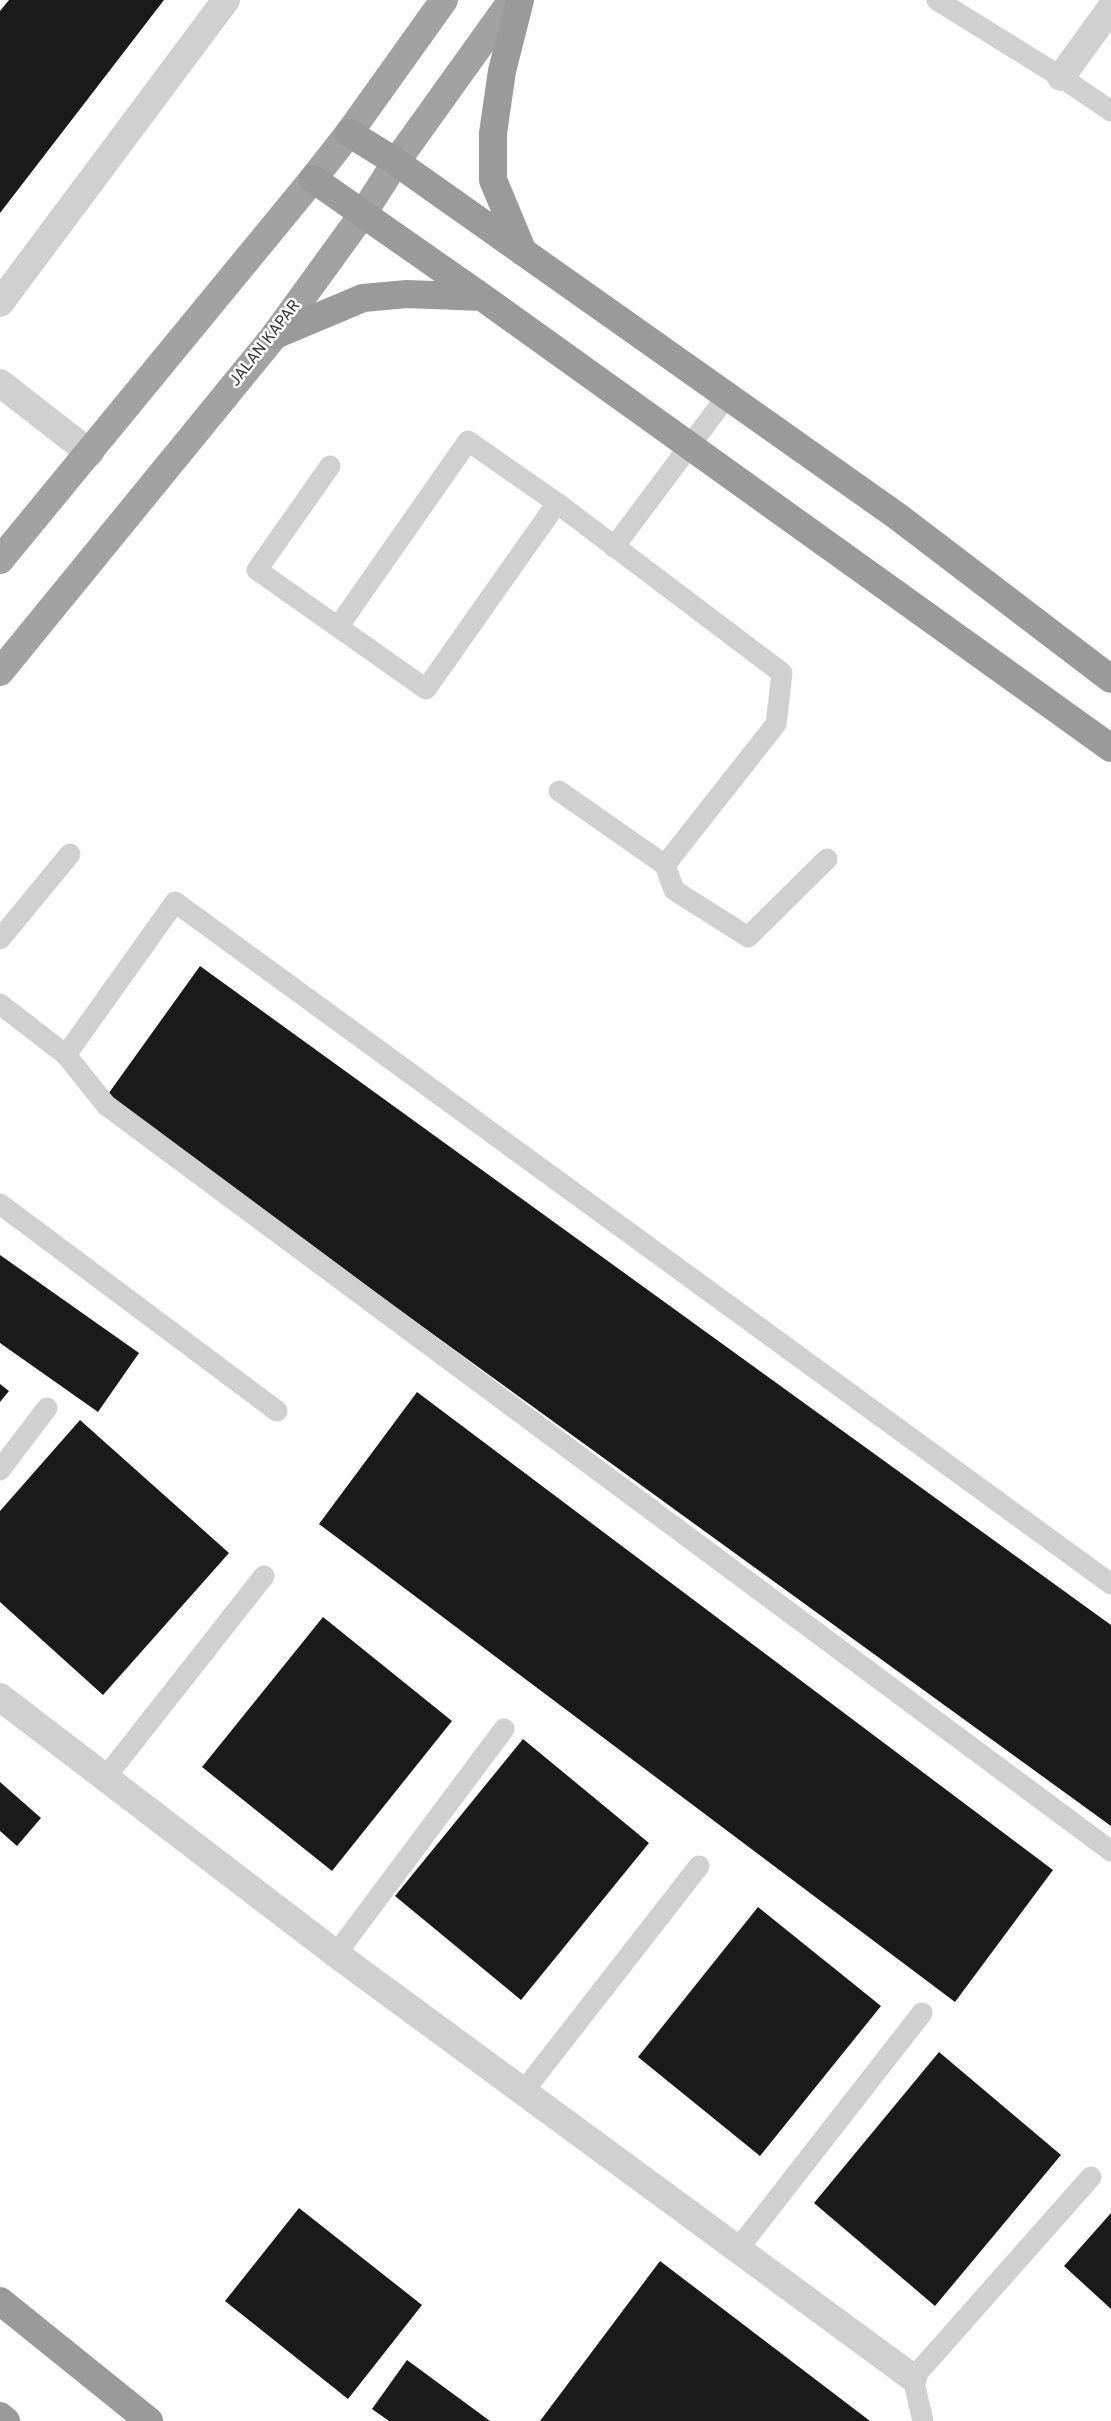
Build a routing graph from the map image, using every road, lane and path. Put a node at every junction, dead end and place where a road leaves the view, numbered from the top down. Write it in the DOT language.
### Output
graph roads {
  1 [pos="226,0"];
  2 [pos="444,0"];
  3 [pos="512,0"];
  4 [pos="520,0"];
  5 [pos="938,0"];
  6 [pos="1111,8"];
  7 [pos="1061,77"];
  8 [pos="1111,111"];
  9 [pos="349,133"];
  10 [pos="396,162"];
  11 [pos="313,179"];
  12 [pos="362,215"];
  13 [pos="523,252"];
  14 [pos="482,297"];
  15 [pos="0,303"];
  16 [pos="275,335"];
  17 [pos="0,383"];
  18 [pos="727,396"];
  19 [pos="690,446"];
  20 [pos="90,453"];
  21 [pos="330,466"];
  22 [pos="556,503"];
  23 [pos="614,547"];
  24 [pos="0,560"];
  25 [pos="338,627"];
  26 [pos="0,672"];
  27 [pos="1111,679"];
  28 [pos="1111,748"];
  29 [pos="559,791"];
  30 [pos="70,854"];
  31 [pos="827,859"];
  32 [pos="665,866"];
  33 [pos="0,939"];
  34 [pos="0,1004"];
  35 [pos="66,1055"];
  36 [pos="0,1204"];
  37 [pos="47,1408"];
  38 [pos="277,1411"];
  39 [pos="0,1470"];
  40 [pos="264,1576"];
  41 [pos="1111,1584"];
  42 [pos="0,1697"];
  43 [pos="504,1729"];
  44 [pos="106,1778"];
  45 [pos="1111,1851"];
  46 [pos="699,1866"];
  47 [pos="336,1954"];
  48 [pos="922,2013"];
  49 [pos="523,2092"];
  50 [pos="1091,2176"];
  51 [pos="738,2250"];
  52 [pos="0,2301"];
  53 [pos="913,2378"];
  54 [pos="0,2416"];
  55 [pos="149,2420"];
  56 [pos="6,2421"];
  57 [pos="923,2421"];
  1 -- 15 [label="street"];
  2 -- 9 [label="highway"];
  3 -- 10 [label="highway, JALAN KAPAR"];
  4 -- 13 [label="highway"];
  5 -- 7 [label="lane"];
  6 -- 7 [label="street"];
  7 -- 8 [label="lane"];
  9 -- 10 [label="highway"];
  9 -- 11 [label="highway"];
  10 -- 12 [label="highway, JALAN KAPAR"];
  10 -- 13 [label="highway"];
  11 -- 12 [label="highway"];
  11 -- 20 [label="highway"];
  12 -- 14 [label="highway"];
  12 -- 16 [label="highway, JALAN KAPAR"];
  13 -- 18 [label="highway"];
  14 -- 16 [label="highway"];
  14 -- 19 [label="highway"];
  16 -- 26 [label="highway, JALAN KAPAR"];
  17 -- 20 [label="street"];
  18 -- 19 [label="lane"];
  18 -- 27 [label="highway"];
  19 -- 23 [label="lane"];
  19 -- 28 [label="highway"];
  20 -- 24 [label="highway"];
  21 -- 25 [label="lane"];
  22 -- 23 [label="lane"];
  22 -- 25 [label="lane"];
  22 -- 25 [label="lane"];
  23 -- 32 [label="lane"];
  29 -- 32 [label="lane"];
  30 -- 33 [label="lane"];
  31 -- 32 [label="lane"];
  34 -- 35 [label="lane"];
  35 -- 41 [label="lane"];
  35 -- 45 [label="lane"];
  36 -- 38 [label="lane"];
  37 -- 39 [label="lane"];
  40 -- 44 [label="lane"];
  42 -- 44 [label="street"];
  43 -- 47 [label="lane"];
  44 -- 47 [label="street"];
  46 -- 49 [label="lane"];
  47 -- 49 [label="street"];
  48 -- 51 [label="lane"];
  49 -- 51 [label="street"];
  50 -- 53 [label="lane"];
  51 -- 53 [label="street"];
  52 -- 55 [label="highway"];
  53 -- 57 [label="lane"];
  54 -- 56 [label="highway"];
}
